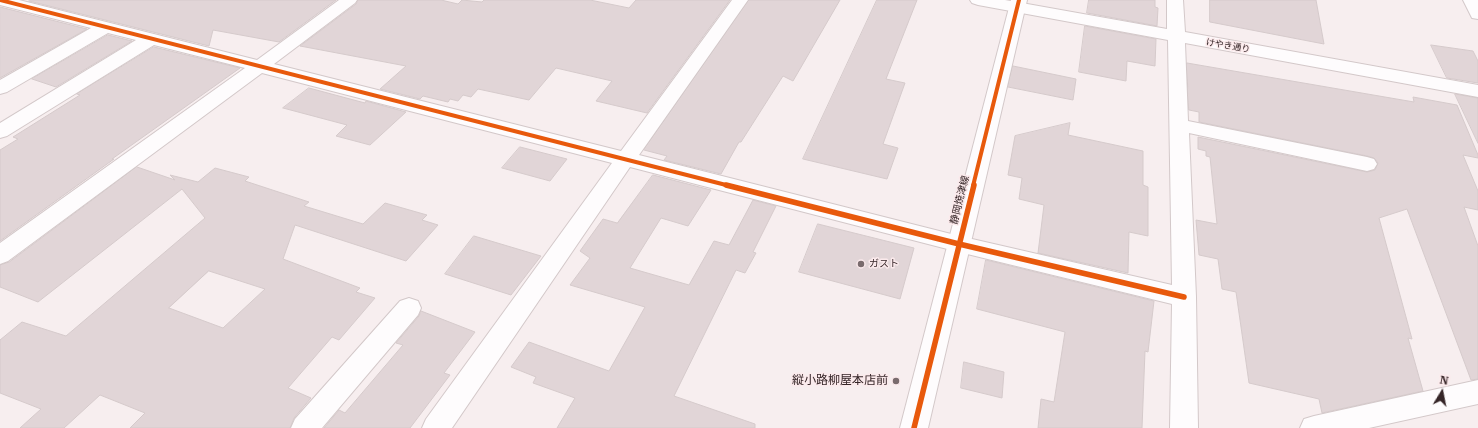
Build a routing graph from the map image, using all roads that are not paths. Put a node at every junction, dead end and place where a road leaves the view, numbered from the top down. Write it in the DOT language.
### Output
graph roads {
  1 [pos="0,0"];
  2 [pos="349,0"];
  3 [pos="740,0"];
  4 [pos="978,0"];
  5 [pos="1175,0"];
  6 [pos="1471,0"];
  7 [pos="1018,4"];
  8 [pos="22,6"];
  9 [pos="1478,14"];
  10 [pos="0,17"];
  11 [pos="106,27"];
  12 [pos="1176,36"];
  13 [pos="152,38"];
  14 [pos="262,65"];
  15 [pos="0,88"];
  16 [pos="1478,91"];
  17 [pos="1178,125"];
  18 [pos="0,132"];
  19 [pos="626,158"];
  20 [pos="1366,164"];
  21 [pos="959,244"];
  22 [pos="0,255"];
  23 [pos="1184,297"];
  24 [pos="410,308"];
  25 [pos="1478,392"];
  26 [pos="305,428"];
  27 [pos="436,428"];
  28 [pos="914,428"];
  29 [pos="1184,428"];
  30 [pos="1314,428"];
  1 -- 8 [label="street"];
  2 -- 14 [label="street"];
  3 -- 19 [label="street"];
  4 -- 7 [label="street, けやき通り"];
  5 -- 12 [label="street"];
  6 -- 9 [label="street"];
  7 -- 12 [label="street, けやき通り"];
  7 -- 21 [label="street, 静岡焼津線"];
  8 -- 10 [label="street"];
  8 -- 11 [label="street"];
  11 -- 13 [label="street"];
  11 -- 15 [label="street"];
  12 -- 16 [label="street, けやき通り"];
  12 -- 17 [label="street"];
  13 -- 14 [label="street"];
  13 -- 18 [label="street"];
  14 -- 19 [label="street"];
  14 -- 22 [label="street"];
  17 -- 20 [label="street"];
  17 -- 23 [label="street"];
  19 -- 21 [label="street"];
  19 -- 27 [label="street"];
  21 -- 23 [label="street"];
  21 -- 28 [label="street, 静岡焼津線"];
  23 -- 29 [label="street"];
  24 -- 26 [label="street"];
  25 -- 30 [label="street"];
}
